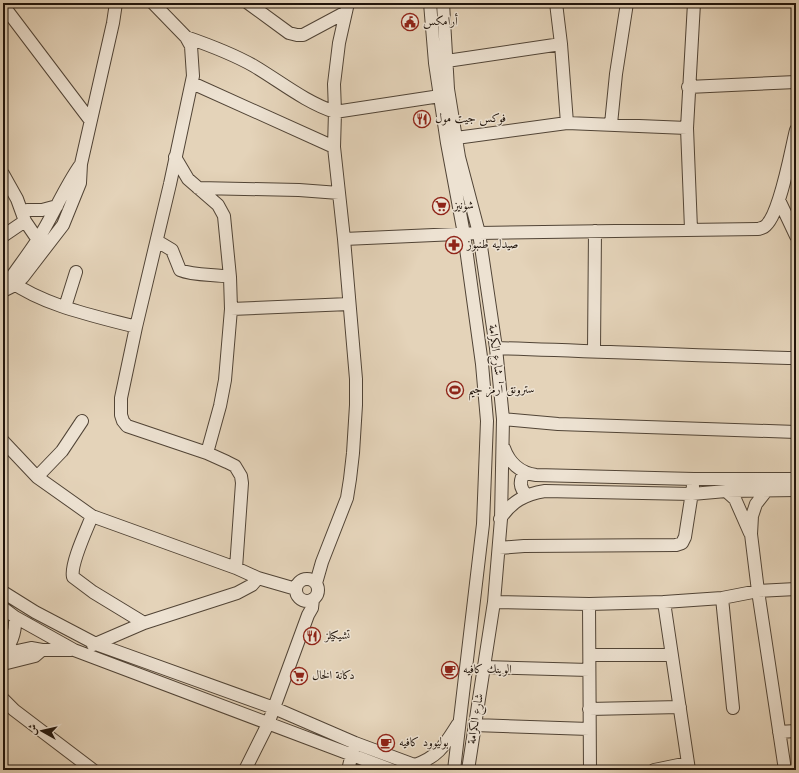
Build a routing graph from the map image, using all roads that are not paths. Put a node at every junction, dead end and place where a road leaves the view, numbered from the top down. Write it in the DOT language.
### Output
graph roads {
  1 [pos="116,3"];
  2 [pos="153,3"];
  3 [pos="248,3"];
  4 [pos="430,3"];
  5 [pos="443,3"];
  6 [pos="556,3"];
  7 [pos="627,3"];
  8 [pos="694,3"];
  9 [pos="3,5"];
  10 [pos="347,7"];
  11 [pos="186,37"];
  12 [pos="561,44"];
  13 [pos="441,62"];
  14 [pos="796,82"];
  15 [pos="192,83"];
  16 [pos="688,87"];
  17 [pos="440,96"];
  18 [pos="335,112"];
  19 [pos="90,120"];
  20 [pos="567,123"];
  21 [pos="611,124"];
  22 [pos="687,128"];
  23 [pos="796,130"];
  24 [pos="456,138"];
  25 [pos="334,147"];
  26 [pos="175,157"];
  27 [pos="81,164"];
  28 [pos="3,174"];
  29 [pos="188,179"];
  30 [pos="170,184"];
  31 [pos="198,188"];
  32 [pos="339,193"];
  33 [pos="779,200"];
  34 [pos="57,206"];
  35 [pos="26,216"];
  36 [pos="691,229"];
  37 [pos="595,231"];
  38 [pos="478,233"];
  39 [pos="464,234"];
  40 [pos="3,236"];
  41 [pos="796,236"];
  42 [pos="344,239"];
  43 [pos="44,241"];
  44 [pos="157,241"];
  45 [pos="76,272"];
  46 [pos="230,277"];
  47 [pos="8,287"];
  48 [pos="349,304"];
  49 [pos="65,307"];
  50 [pos="231,309"];
  51 [pos="136,327"];
  52 [pos="496,348"];
  53 [pos="594,350"];
  54 [pos="796,358"];
  55 [pos="503,419"];
  56 [pos="82,421"];
  57 [pos="796,432"];
  58 [pos="3,441"];
  59 [pos="487,441"];
  60 [pos="503,446"];
  61 [pos="207,453"];
  62 [pos="525,472"];
  63 [pos="37,477"];
  64 [pos="694,479"];
  65 [pos="796,479"];
  66 [pos="767,490"];
  67 [pos="796,490"];
  68 [pos="726,491"];
  69 [pos="692,494"];
  70 [pos="527,495"];
  71 [pos="92,516"];
  72 [pos="501,519"];
  73 [pos="483,524"];
  74 [pos="751,534"];
  75 [pos="499,548"];
  76 [pos="236,568"];
  77 [pos="258,578"];
  78 [pos="313,581"];
  79 [pos="296,589"];
  80 [pos="796,589"];
  81 [pos="758,591"];
  82 [pos="3,592"];
  83 [pos="722,598"];
  84 [pos="309,600"];
  85 [pos="494,602"];
  86 [pos="664,602"];
  87 [pos="589,604"];
  88 [pos="3,608"];
  89 [pos="15,617"];
  90 [pos="144,623"];
  91 [pos="96,644"];
  92 [pos="42,650"];
  93 [pos="74,650"];
  94 [pos="3,654"];
  95 [pos="590,655"];
  96 [pos="672,655"];
  97 [pos="3,664"];
  98 [pos="484,667"];
  99 [pos="589,670"];
  100 [pos="3,699"];
  101 [pos="680,707"];
  102 [pos="274,708"];
  103 [pos="733,708"];
  104 [pos="589,709"];
  105 [pos="459,722"];
  106 [pos="268,724"];
  107 [pos="474,725"];
  108 [pos="589,729"];
  109 [pos="796,731"];
  110 [pos="779,732"];
  111 [pos="355,743"];
  112 [pos="351,756"];
  113 [pos="415,765"];
  114 [pos="689,766"];
  115 [pos="93,770"];
  116 [pos="245,770"];
  117 [pos="348,770"];
  118 [pos="392,770"];
  119 [pos="428,770"];
  120 [pos="454,770"];
  121 [pos="467,770"];
  122 [pos="590,770"];
  123 [pos="654,770"];
  124 [pos="785,770"];
  1 -- 19 [label="street"];
  2 -- 11 [label="street"];
  3 -- 10 [label="street"];
  4 -- 13 [label="street, شارع الكرامة"];
  5 -- 13 [label="street, شارع الكرامة"];
  6 -- 12 [label="street"];
  7 -- 21 [label="street"];
  8 -- 16 [label="street"];
  9 -- 19 [label="street"];
  10 -- 18 [label="street"];
  11 -- 15 [label="street"];
  11 -- 18 [label="street"];
  12 -- 13 [label="street"];
  12 -- 20 [label="street"];
  13 -- 17 [label="street, شارع الكرامة"];
  13 -- 24 [label="street, شارع الكرامة"];
  14 -- 16 [label="street"];
  15 -- 25 [label="street"];
  15 -- 26 [label="street"];
  16 -- 22 [label="street"];
  17 -- 18 [label="street"];
  17 -- 39 [label="street, شارع الكرامة"];
  18 -- 25 [label="street"];
  19 -- 27 [label="street"];
  20 -- 21 [label="street"];
  20 -- 24 [label="street"];
  21 -- 22 [label="street"];
  22 -- 36 [label="street"];
  23 -- 33 [label="street"];
  24 -- 38 [label="street, شارع الكرامة"];
  25 -- 32 [label="street"];
  26 -- 29 [label="street"];
  26 -- 30 [label="street"];
  27 -- 34 [label="street"];
  27 -- 43 [label="street"];
  28 -- 35 [label="street"];
  29 -- 30 [label="street"];
  29 -- 31 [label="street"];
  30 -- 44 [label="street"];
  31 -- 32 [label="street"];
  31 -- 46 [label="street"];
  32 -- 42 [label="street"];
  33 -- 36 [label="street"];
  33 -- 41 [label="street"];
  34 -- 35 [label="street"];
  34 -- 43 [label="street"];
  35 -- 40 [label="street"];
  35 -- 43 [label="street"];
  36 -- 37 [label="street"];
  37 -- 38 [label="street"];
  37 -- 53 [label="street"];
  38 -- 39 [label="street"];
  38 -- 52 [label="street, شارع الكرامة"];
  39 -- 42 [label="street"];
  39 -- 59 [label="street, شارع الكرامة"];
  42 -- 48 [label="street"];
  43 -- 47 [label="street"];
  44 -- 46 [label="street"];
  44 -- 51 [label="street"];
  45 -- 49 [label="street"];
  46 -- 50 [label="street"];
  47 -- 49 [label="street"];
  48 -- 50 [label="street"];
  48 -- 78 [label="street"];
  49 -- 51 [label="street"];
  50 -- 61 [label="street"];
  51 -- 61 [label="street"];
  52 -- 53 [label="street"];
  52 -- 55 [label="street, شارع الكرامة"];
  53 -- 54 [label="street"];
  55 -- 57 [label="street"];
  55 -- 60 [label="street, شارع الكرامة"];
  56 -- 63 [label="street"];
  58 -- 63 [label="street"];
  59 -- 60 [label="street"];
  59 -- 73 [label="street, شارع الكرامة"];
  60 -- 62 [label="street"];
  60 -- 72 [label="street, شارع الكرامة"];
  61 -- 76 [label="street"];
  62 -- 64 [label="street"];
  62 -- 70 [label="street"];
  63 -- 71 [label="street"];
  64 -- 65 [label="street"];
  64 -- 69 [label="street"];
  66 -- 67 [label="street"];
  66 -- 68 [label="street"];
  66 -- 74 [label="street"];
  68 -- 69 [label="street"];
  68 -- 74 [label="street"];
  69 -- 70 [label="street"];
  69 -- 75 [label="street"];
  70 -- 72 [label="street"];
  71 -- 76 [label="street"];
  71 -- 90 [label="street"];
  72 -- 73 [label="street"];
  72 -- 75 [label="street, شارع الكرامة"];
  73 -- 105 [label="street, شارع الكرامة"];
  74 -- 81 [label="street"];
  75 -- 85 [label="street, شارع الكرامة"];
  76 -- 77 [label="street"];
  77 -- 79 [label="street"];
  77 -- 90 [label="street"];
  78 -- 79 [label="street"];
  78 -- 84 [label="street"];
  79 -- 84 [label="street"];
  80 -- 81 [label="street"];
  81 -- 83 [label="street"];
  81 -- 110 [label="street"];
  82 -- 91 [label="street"];
  83 -- 86 [label="street"];
  83 -- 103 [label="street"];
  84 -- 102 [label="street"];
  85 -- 87 [label="street"];
  85 -- 98 [label="street, شارع الكرامة"];
  86 -- 87 [label="street"];
  86 -- 96 [label="street"];
  87 -- 95 [label="street"];
  88 -- 89 [label="street"];
  89 -- 93 [label="street"];
  89 -- 94 [label="street"];
  90 -- 91 [label="street"];
  91 -- 93 [label="street"];
  91 -- 102 [label="street"];
  92 -- 93 [label="street"];
  92 -- 94 [label="street"];
  92 -- 97 [label="street"];
  93 -- 106 [label="street"];
  95 -- 96 [label="street"];
  95 -- 99 [label="street"];
  96 -- 101 [label="street"];
  98 -- 99 [label="street"];
  98 -- 107 [label="street, شارع الكرامة"];
  99 -- 104 [label="street"];
  100 -- 115 [label="street"];
  101 -- 104 [label="street"];
  101 -- 114 [label="street"];
  102 -- 106 [label="street"];
  102 -- 111 [label="street"];
  104 -- 108 [label="street"];
  105 -- 113 [label="street"];
  105 -- 120 [label="street, شارع الكرامة"];
  106 -- 112 [label="street"];
  106 -- 116 [label="street"];
  107 -- 108 [label="street"];
  107 -- 121 [label="street, شارع الكرامة"];
  108 -- 122 [label="street"];
  109 -- 110 [label="street"];
  110 -- 124 [label="street"];
  111 -- 112 [label="street"];
  111 -- 113 [label="street"];
  112 -- 117 [label="street"];
  112 -- 118 [label="street"];
  113 -- 119 [label="street"];
  114 -- 123 [label="street"];
}
